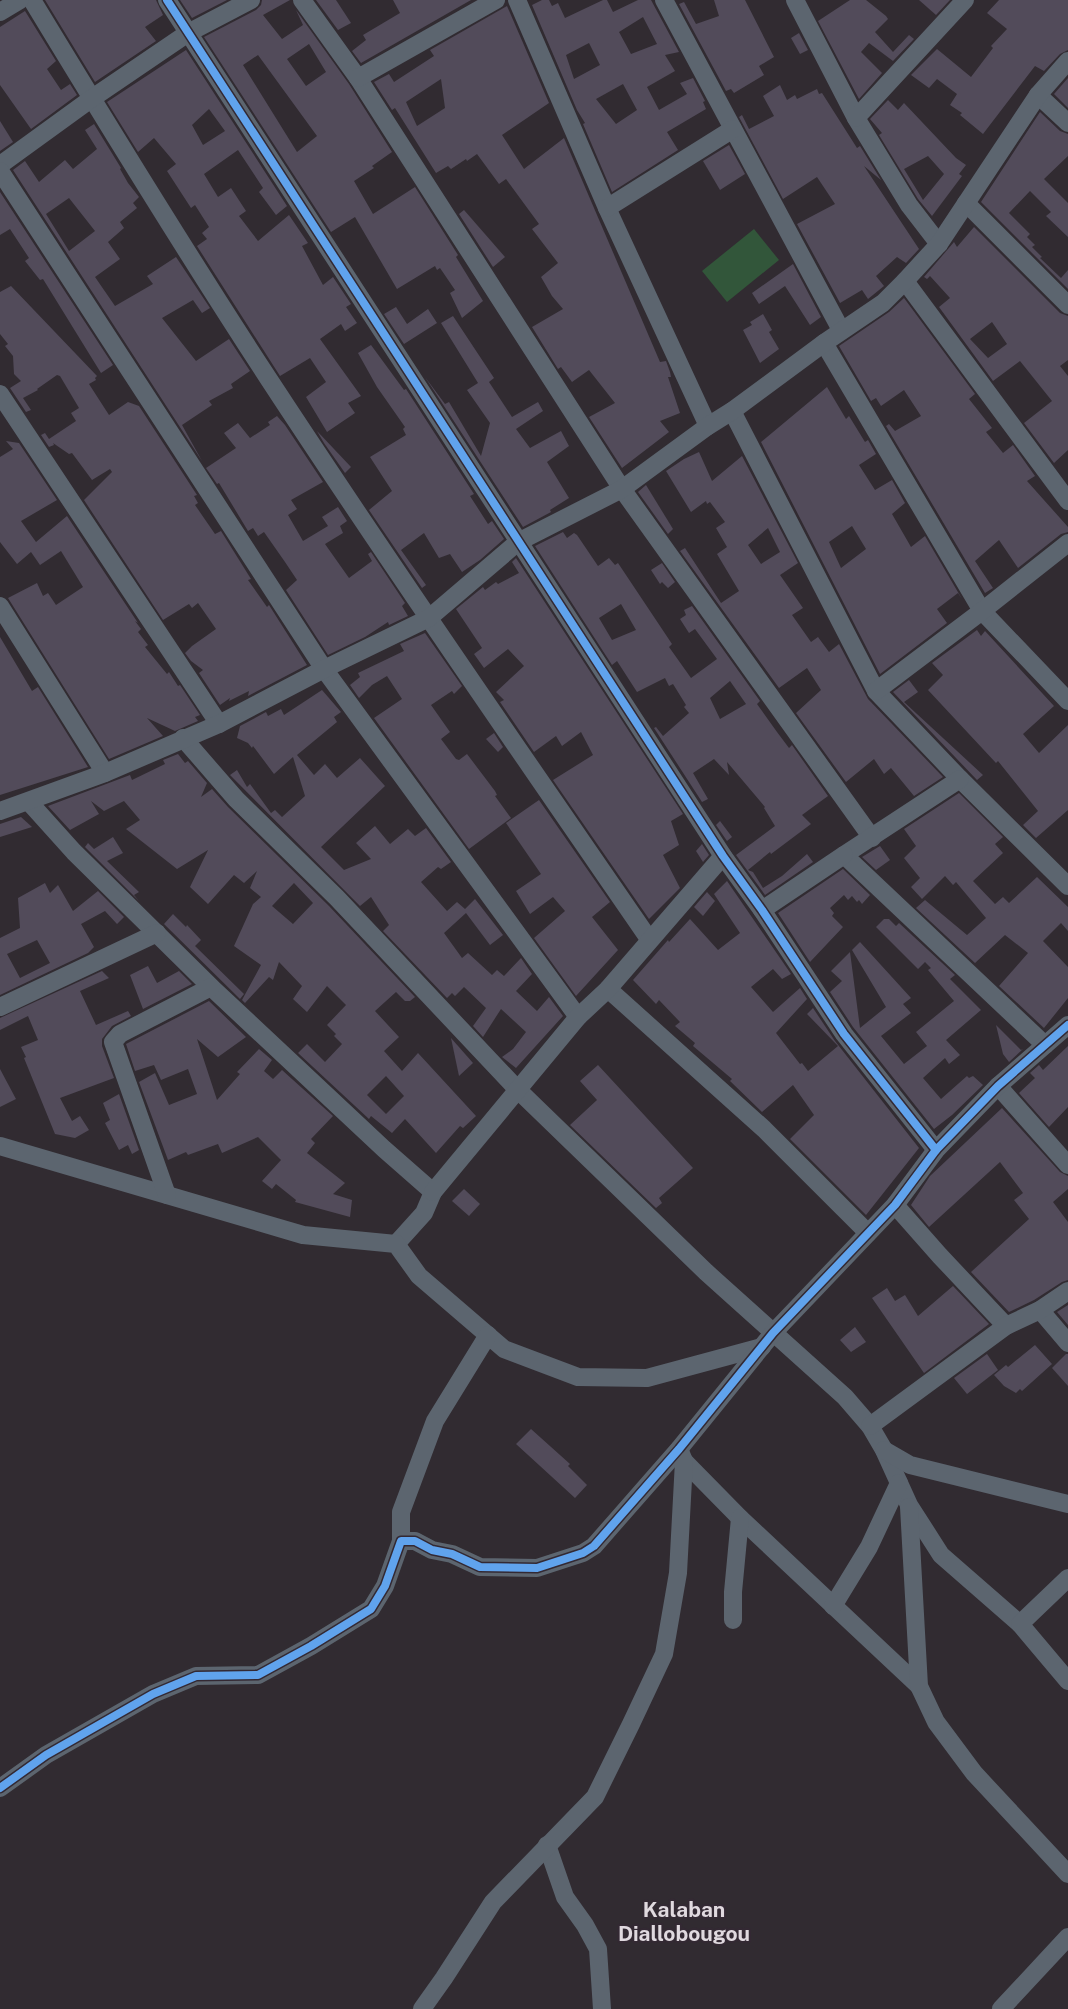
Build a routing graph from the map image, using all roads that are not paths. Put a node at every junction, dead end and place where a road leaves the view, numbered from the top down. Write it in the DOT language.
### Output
graph roads {
  1 [pos="20,0"];
  2 [pos="32,0"];
  3 [pos="167,0"];
  4 [pos="251,0"];
  5 [pos="302,0"];
  6 [pos="496,0"];
  7 [pos="517,0"];
  8 [pos="664,0"];
  9 [pos="965,0"];
  10 [pos="802,3"];
  11 [pos="0,12"];
  12 [pos="188,33"];
  13 [pos="1068,61"];
  14 [pos="357,78"];
  15 [pos="1038,95"];
  16 [pos="92,99"];
  17 [pos="856,118"];
  18 [pos="1068,123"];
  19 [pos="733,129"];
  20 [pos="0,165"];
  21 [pos="0,171"];
  22 [pos="966,203"];
  23 [pos="607,208"];
  24 [pos="939,244"];
  25 [pos="905,281"];
  26 [pos="1068,305"];
  27 [pos="841,330"];
  28 [pos="824,343"];
  29 [pos="0,394"];
  30 [pos="732,411"];
  31 [pos="708,426"];
  32 [pos="622,489"];
  33 [pos="1068,501"];
  34 [pos="518,542"];
  35 [pos="1068,543"];
  36 [pos="0,606"];
  37 [pos="982,611"];
  38 [pos="429,618"];
  39 [pos="324,669"];
  40 [pos="876,691"];
  41 [pos="1068,701"];
  42 [pos="219,724"];
  43 [pos="183,738"];
  44 [pos="105,773"];
  45 [pos="960,779"];
  46 [pos="29,802"];
  47 [pos="0,811"];
  48 [pos="872,838"];
  49 [pos="844,855"];
  50 [pos="723,856"];
  51 [pos="1068,886"];
  52 [pos="762,910"];
  53 [pos="158,933"];
  54 [pos="649,939"];
  55 [pos="211,987"];
  56 [pos="608,989"];
  57 [pos="0,1006"];
  58 [pos="578,1017"];
  59 [pos="1068,1025"];
  60 [pos="1045,1045"];
  61 [pos="999,1086"];
  62 [pos="517,1089"];
  63 [pos="0,1146"];
  64 [pos="936,1150"];
  65 [pos="1068,1165"];
  66 [pos="432,1192"];
  67 [pos="167,1195"];
  68 [pos="895,1205"];
  69 [pos="868,1233"];
  70 [pos="396,1244"];
  71 [pos="1068,1292"];
  72 [pos="1040,1310"];
  73 [pos="1006,1326"];
  74 [pos="774,1333"];
  75 [pos="488,1335"];
  76 [pos="1068,1343"];
  77 [pos="762,1347"];
  78 [pos="870,1426"];
  79 [pos="884,1450"];
  80 [pos="682,1455"];
  81 [pos="898,1483"];
  82 [pos="1068,1504"];
  83 [pos="909,1505"];
  84 [pos="740,1518"];
  85 [pos="400,1541"];
  86 [pos="1068,1578"];
  87 [pos="833,1606"];
  88 [pos="733,1620"];
  89 [pos="1020,1624"];
  90 [pos="1068,1681"];
  91 [pos="920,1686"];
  92 [pos="0,1788"];
  93 [pos="547,1845"];
  94 [pos="1068,1874"];
  95 [pos="1068,1937"];
  96 [pos="422,2009"];
  97 [pos="602,2009"];
  98 [pos="1001,2009"];
  1 -- 11 [label="street"];
  2 -- 16 [label="street"];
  3 -- 12 [label="street"];
  4 -- 12 [label="street"];
  5 -- 14 [label="street"];
  6 -- 14 [label="street"];
  7 -- 23 [label="street"];
  8 -- 19 [label="street"];
  9 -- 17 [label="street"];
  10 -- 17 [label="street"];
  12 -- 16 [label="street"];
  12 -- 34 [label="street"];
  13 -- 15 [label="street"];
  14 -- 32 [label="street"];
  15 -- 18 [label="street"];
  15 -- 22 [label="street"];
  16 -- 20 [label="street"];
  16 -- 38 [label="street"];
  17 -- 24 [label="street"];
  19 -- 23 [label="street"];
  19 -- 27 [label="street"];
  21 -- 39 [label="street"];
  22 -- 24 [label="street"];
  22 -- 26 [label="street"];
  23 -- 31 [label="street"];
  24 -- 25 [label="street"];
  25 -- 27 [label="street"];
  25 -- 33 [label="street"];
  27 -- 28 [label="street"];
  28 -- 30 [label="street"];
  28 -- 37 [label="street"];
  29 -- 42 [label="street"];
  30 -- 31 [label="street"];
  30 -- 40 [label="street"];
  31 -- 32 [label="street"];
  32 -- 34 [label="street"];
  32 -- 48 [label="street"];
  34 -- 38 [label="street"];
  34 -- 50 [label="street"];
  35 -- 37 [label="street"];
  36 -- 44 [label="street"];
  37 -- 40 [label="street"];
  37 -- 41 [label="street"];
  38 -- 39 [label="street"];
  38 -- 54 [label="street"];
  39 -- 42 [label="street"];
  39 -- 58 [label="street"];
  40 -- 45 [label="street"];
  42 -- 43 [label="street"];
  43 -- 44 [label="street"];
  43 -- 62 [label="street"];
  44 -- 46 [label="street"];
  45 -- 48 [label="street"];
  45 -- 51 [label="street"];
  46 -- 47 [label="street"];
  46 -- 53 [label="street"];
  48 -- 49 [label="street"];
  49 -- 52 [label="street"];
  49 -- 60 [label="street"];
  50 -- 52 [label="street"];
  50 -- 54 [label="street"];
  52 -- 64 [label="street"];
  53 -- 55 [label="street"];
  53 -- 57 [label="street"];
  54 -- 56 [label="street"];
  55 -- 66 [label="street"];
  55 -- 67 [label="street"];
  56 -- 58 [label="street"];
  56 -- 69 [label="street"];
  58 -- 62 [label="street"];
  59 -- 60 [label="street"];
  60 -- 61 [label="street"];
  61 -- 64 [label="street"];
  61 -- 65 [label="street"];
  62 -- 66 [label="street"];
  62 -- 74 [label="street"];
  63 -- 67 [label="street"];
  64 -- 68 [label="street"];
  66 -- 70 [label="street"];
  67 -- 70 [label="street"];
  68 -- 69 [label="street"];
  68 -- 73 [label="street"];
  69 -- 74 [label="street"];
  70 -- 75 [label="street"];
  71 -- 72 [label="street"];
  72 -- 73 [label="street"];
  72 -- 76 [label="street"];
  73 -- 78 [label="street"];
  74 -- 77 [label="street"];
  74 -- 78 [label="street"];
  75 -- 77 [label="street"];
  75 -- 85 [label="street"];
  77 -- 80 [label="street"];
  78 -- 79 [label="street"];
  79 -- 81 [label="street"];
  79 -- 82 [label="street"];
  80 -- 84 [label="street"];
  80 -- 85 [label="street"];
  80 -- 93 [label="street"];
  81 -- 83 [label="street"];
  81 -- 87 [label="street"];
  83 -- 89 [label="street"];
  83 -- 91 [label="street"];
  84 -- 87 [label="street"];
  84 -- 88 [label="street"];
  85 -- 92 [label="street"];
  86 -- 89 [label="street"];
  87 -- 91 [label="street"];
  89 -- 90 [label="street"];
  91 -- 94 [label="street"];
  93 -- 96 [label="street"];
  93 -- 97 [label="street"];
  95 -- 98 [label="street"];
}
